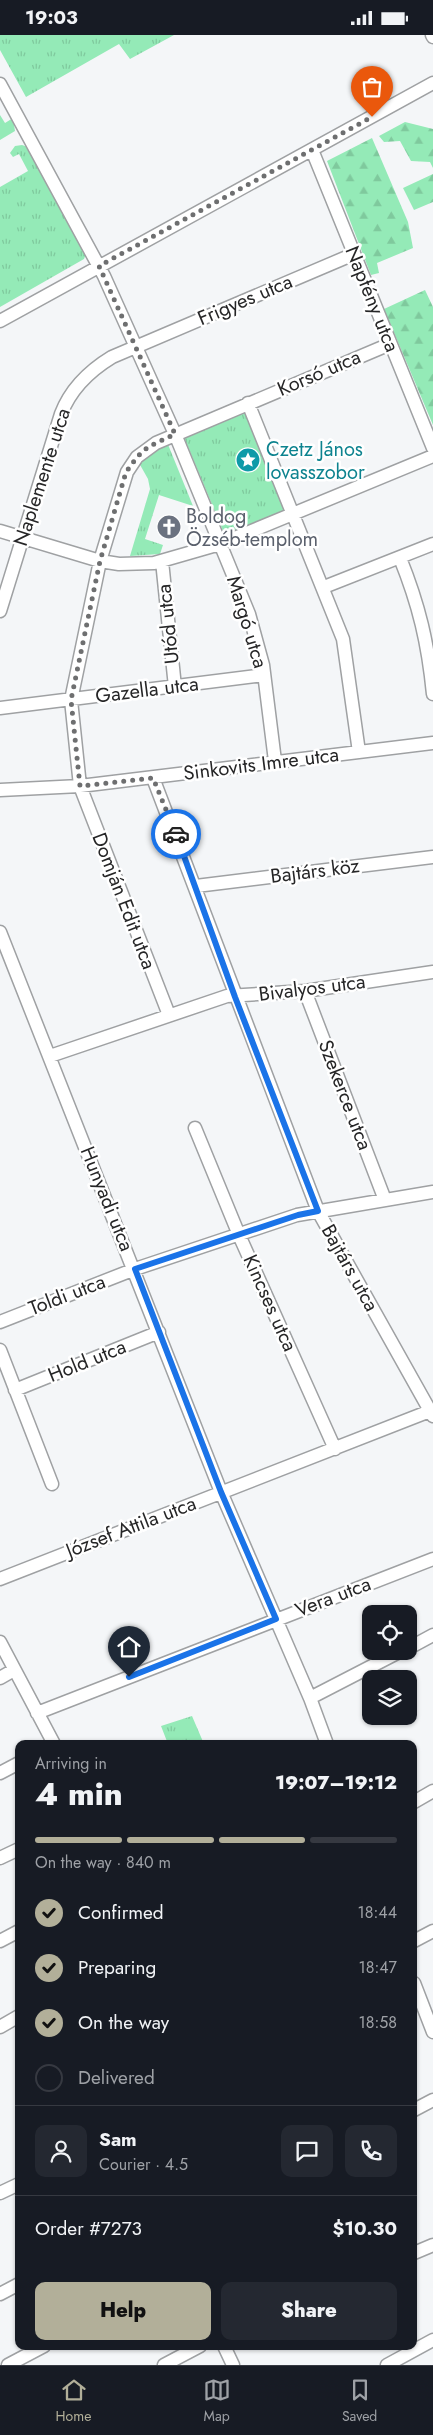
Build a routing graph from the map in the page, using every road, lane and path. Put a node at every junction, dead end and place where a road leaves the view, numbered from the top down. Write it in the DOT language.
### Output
graph roads {
  1 [pos="433,83"];
  2 [pos="0,84"];
  3 [pos="312,150"];
  4 [pos="354,254"];
  5 [pos="99,266"];
  6 [pos="0,321"];
  7 [pos="390,344"];
  8 [pos="136,346"];
  9 [pos="248,403"];
  10 [pos="175,434"];
  11 [pos="433,448"];
  12 [pos="433,456"];
  13 [pos="294,514"];
  14 [pos="0,531"];
  15 [pos="22,537"];
  16 [pos="433,543"];
  17 [pos="220,544"];
  18 [pos="400,558"];
  19 [pos="100,561"];
  20 [pos="162,561"];
  21 [pos="324,587"];
  22 [pos="0,611"];
  23 [pos="264,675"];
  24 [pos="175,687"];
  25 [pos="433,694"];
  26 [pos="71,700"];
  27 [pos="0,708"];
  28 [pos="433,743"];
  29 [pos="359,752"];
  30 [pos="275,761"];
  31 [pos="153,778"];
  32 [pos="80,786"];
  33 [pos="0,790"];
  34 [pos="433,857"];
  35 [pos="196,886"];
  36 [pos="0,931"];
  37 [pos="433,972"];
  38 [pos="305,991"];
  39 [pos="235,997"];
  40 [pos="168,1015"];
  41 [pos="50,1056"];
  42 [pos="195,1128"];
  43 [pos="433,1193"];
  44 [pos="385,1200"];
  45 [pos="318,1211"];
  46 [pos="239,1235"];
  47 [pos="135,1269"];
  48 [pos="0,1322"];
  49 [pos="159,1332"];
  50 [pos="0,1350"];
  51 [pos="15,1390"];
  52 [pos="432,1414"];
  53 [pos="335,1449"];
  54 [pos="52,1484"];
  55 [pos="221,1492"];
  56 [pos="433,1559"];
  57 [pos="0,1579"];
  58 [pos="276,1619"];
  59 [pos="433,1635"];
  60 [pos="0,1642"];
  61 [pos="417,1643"];
  62 [pos="384,1660"];
  63 [pos="14,1670"];
  64 [pos="0,1678"];
  65 [pos="310,1698"];
  66 [pos="38,1713"];
  67 [pos="52,1740"];
  68 [pos="324,1740"];
  69 [pos="15,1765"];
  70 [pos="0,1773"];
  71 [pos="433,1791"];
  72 [pos="417,1800"];
  73 [pos="15,1851"];
  74 [pos="0,1858"];
  75 [pos="433,1931"];
  76 [pos="15,1933"];
  77 [pos="417,1939"];
  78 [pos="0,1941"];
  79 [pos="417,1991"];
  80 [pos="15,2018"];
  81 [pos="0,2027"];
  82 [pos="433,2032"];
  83 [pos="433,2100"];
  84 [pos="417,2109"];
  85 [pos="15,2185"];
  86 [pos="0,2193"];
  87 [pos="433,2245"];
  88 [pos="417,2252"];
  89 [pos="15,2286"];
  90 [pos="0,2295"];
  91 [pos="433,2340"];
  92 [pos="417,2349"];
  93 [pos="36,2350"];
  94 [pos="192,2350"];
  95 [pos="226,2350"];
  96 [pos="415,2350"];
  97 [pos="8,2365"];
  98 [pos="164,2365"];
  99 [pos="233,2365"];
  100 [pos="387,2365"];
  1 -- 3 [label="street"];
  2 -- 5 [label="street"];
  3 -- 4 [label="street, Napfény utca"];
  3 -- 5 [label="street"];
  4 -- 7 [label="street, Napfény utca"];
  4 -- 8 [label="street, Frigyes utca"];
  5 -- 6 [label="street"];
  5 -- 8 [label="street"];
  7 -- 9 [label="street, Korsó utca"];
  7 -- 11 [label="street, Napfény utca"];
  8 -- 10 [label="street"];
  8 -- 15 [label="street, Naplemente utca"];
  9 -- 10 [label="street, Korsó utca"];
  9 -- 13 [label="street"];
  10 -- 17 [label="street, Margó utca"];
  10 -- 19 [label="street, Korsó utca"];
  12 -- 13 [label="street"];
  13 -- 17 [label="street"];
  13 -- 21 [label="street"];
  14 -- 15 [label="street"];
  15 -- 19 [label="street"];
  15 -- 22 [label="street, Naplemente utca"];
  16 -- 18 [label="street"];
  17 -- 20 [label="street"];
  17 -- 23 [label="street, Margó utca"];
  18 -- 21 [label="street"];
  18 -- 25 [label="street"];
  19 -- 20 [label="street"];
  19 -- 26 [label="street, Domján Edit utca"];
  20 -- 24 [label="street, Utód utca"];
  21 -- 29 [label="street"];
  23 -- 24 [label="street, Gazella utca"];
  23 -- 30 [label="street, Margó utca"];
  24 -- 26 [label="street, Gazella utca"];
  26 -- 27 [label="street, Gazella utca"];
  26 -- 32 [label="street, Domján Edit utca"];
  28 -- 29 [label="street, Sinkovits Imre utca"];
  29 -- 30 [label="street, Sinkovits Imre utca"];
  30 -- 31 [label="street, Sinkovits Imre utca"];
  31 -- 32 [label="street, Sinkovits Imre utca"];
  31 -- 35 [label="street, Bajtárs utca"];
  32 -- 33 [label="street, Sinkovits Imre utca"];
  32 -- 40 [label="street, Domján Edit utca"];
  34 -- 35 [label="street, Bajtárs köz"];
  35 -- 39 [label="street, Bajtárs utca"];
  36 -- 41 [label="street, Hunyadi utca"];
  37 -- 38 [label="street, Bivalyos utca"];
  38 -- 39 [label="street, Bivalyos utca"];
  38 -- 44 [label="street, Szekerce utca"];
  39 -- 40 [label="street, Bivalyos utca"];
  39 -- 45 [label="street, Bajtárs utca"];
  40 -- 41 [label="street, Bivalyos utca"];
  41 -- 47 [label="street, Hunyadi utca"];
  42 -- 46 [label="street, Kincses utca"];
  43 -- 44 [label="street, Toldi utca"];
  44 -- 45 [label="street, Toldi utca"];
  45 -- 46 [label="street, Toldi utca"];
  45 -- 52 [label="street, Bajtárs utca"];
  46 -- 47 [label="street, Toldi utca"];
  46 -- 53 [label="street, Kincses utca"];
  47 -- 48 [label="street, Toldi utca"];
  47 -- 49 [label="street, Hunyadi utca"];
  49 -- 51 [label="street, Hold utca"];
  49 -- 55 [label="street, Hunyadi utca"];
  50 -- 51 [label="street"];
  51 -- 54 [label="street"];
  52 -- 53 [label="street, József Attila utca"];
  53 -- 55 [label="street, József Attila utca"];
  55 -- 57 [label="street, József Attila utca"];
  55 -- 58 [label="street, Hunyadi utca"];
  56 -- 58 [label="street, Vera utca"];
  58 -- 65 [label="street, Hunyadi utca"];
  58 -- 66 [label="street, Vera utca"];
  59 -- 61 [label="street"];
  60 -- 63 [label="street"];
  62 -- 65 [label="street"];
  63 -- 64 [label="street"];
  63 -- 66 [label="street"];
  65 -- 68 [label="street, Hunyadi utca"];
  66 -- 67 [label="street"];
  69 -- 70 [label="street"];
  71 -- 72 [label="street"];
  73 -- 74 [label="street"];
  75 -- 77 [label="street"];
  76 -- 78 [label="street"];
  79 -- 82 [label="street"];
  80 -- 81 [label="street"];
  83 -- 84 [label="street"];
  85 -- 86 [label="street"];
  87 -- 88 [label="street"];
  89 -- 90 [label="street"];
  91 -- 92 [label="street"];
  93 -- 97 [label="street"];
  94 -- 98 [label="street"];
  95 -- 99 [label="street"];
  96 -- 100 [label="street"];
}
